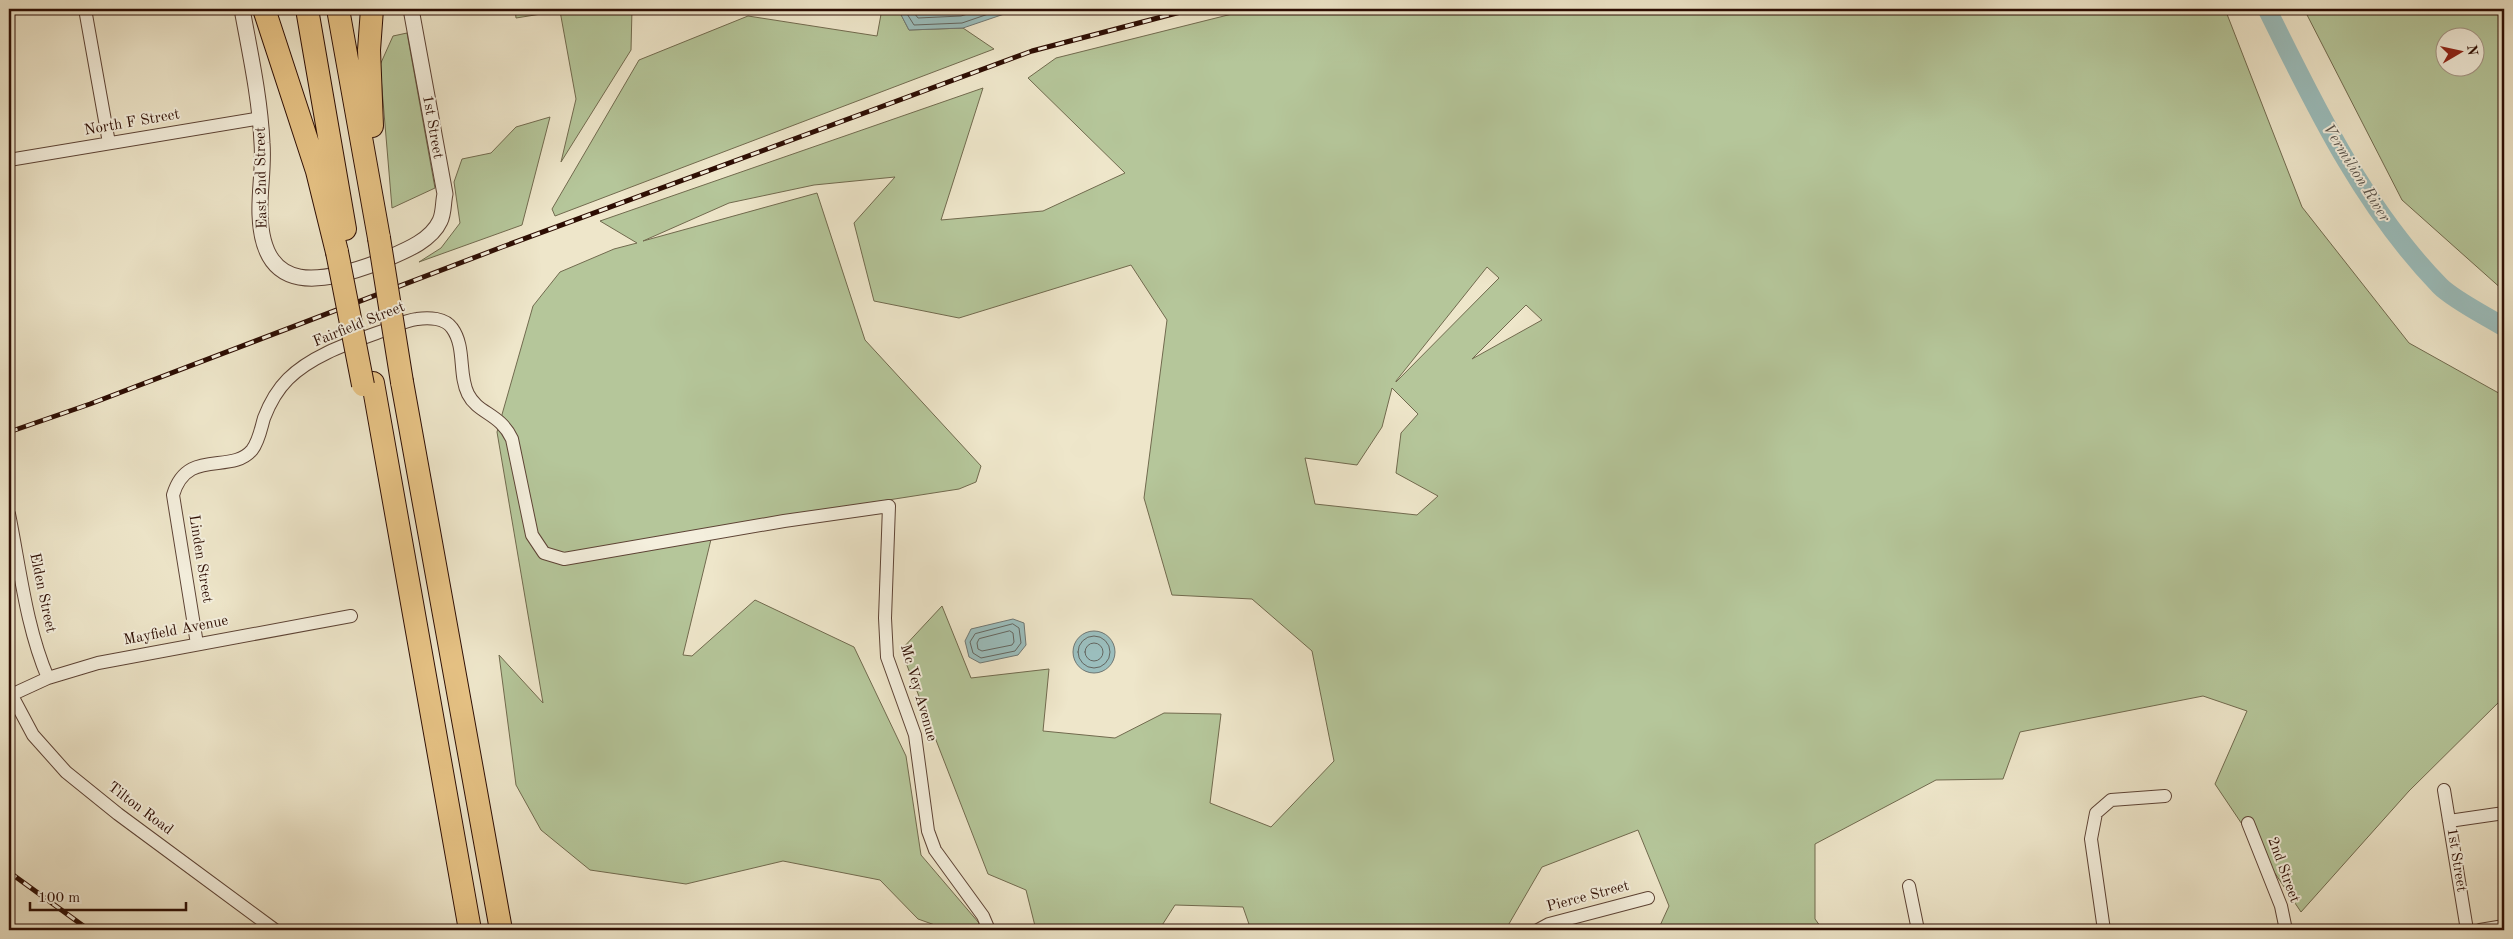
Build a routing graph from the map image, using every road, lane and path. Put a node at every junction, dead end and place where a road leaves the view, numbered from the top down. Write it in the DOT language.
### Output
graph roads {
  1 [pos="86,9"];
  2 [pos="242,9"];
  3 [pos="264,9"];
  4 [pos="307,9"];
  5 [pos="338,9"];
  6 [pos="372,9"];
  7 [pos="411,9"];
  8 [pos="261,118"];
  9 [pos="110,143"];
  10 [pos="9,160"];
  11 [pos="377,227"];
  12 [pos="343,251"];
  13 [pos="293,276"];
  14 [pos="177,481"];
  15 [pos="890,506"];
  16 [pos="9,514"];
  17 [pos="443,600"];
  18 [pos="352,616"];
  19 [pos="197,644"];
  20 [pos="48,678"];
  21 [pos="10,693"];
  22 [pos="438,751"];
  23 [pos="2444,790"];
  24 [pos="2165,796"];
  25 [pos="2504,813"];
  26 [pos="2449,821"];
  27 [pos="2248,822"];
  28 [pos="1909,886"];
  29 [pos="1648,898"];
  30 [pos="2504,926"];
  31 [pos="275,930"];
  32 [pos="455,930"];
  33 [pos="470,930"];
  34 [pos="501,930"];
  35 [pos="516,930"];
  36 [pos="989,930"];
  37 [pos="1538,930"];
  38 [pos="1918,930"];
  39 [pos="2104,930"];
  40 [pos="2286,930"];
  41 [pos="2467,930"];
  42 [pos="2480,930"];
  1 -- 9 [label="street"];
  2 -- 8 [label="street, East 2nd Street"];
  3 -- 12 [label="highway"];
  4 -- 12 [label="highway"];
  5 -- 11 [label="highway"];
  6 -- 11 [label="highway"];
  7 -- 13 [label="street, 1st Street"];
  8 -- 9 [label="street, North F Street"];
  8 -- 13 [label="street, East 2nd Street"];
  9 -- 10 [label="street, North F Street"];
  11 -- 17 [label="highway, bridge"];
  12 -- 22 [label="highway"];
  14 -- 15 [label="street, Fairfield Street"];
  14 -- 19 [label="street, Linden Street"];
  15 -- 36 [label="street, Mc Vey Avenue"];
  16 -- 20 [label="street, Elden Street"];
  17 -- 34 [label="highway"];
  17 -- 35 [label="highway"];
  18 -- 19 [label="street, Mayfield Avenue"];
  19 -- 20 [label="street, Mayfield Avenue"];
  20 -- 21 [label="street, Mayfield Avenue"];
  21 -- 31 [label="street, Tilton Road"];
  22 -- 32 [label="highway"];
  22 -- 33 [label="highway"];
  23 -- 26 [label="street, 1st Street"];
  24 -- 39 [label="street"];
  25 -- 26 [label="street"];
  26 -- 41 [label="street, 1st Street"];
  27 -- 40 [label="street, 2nd Street"];
  28 -- 38 [label="street"];
  29 -- 37 [label="street, Pierce Street"];
  30 -- 42 [label="street"];
}
